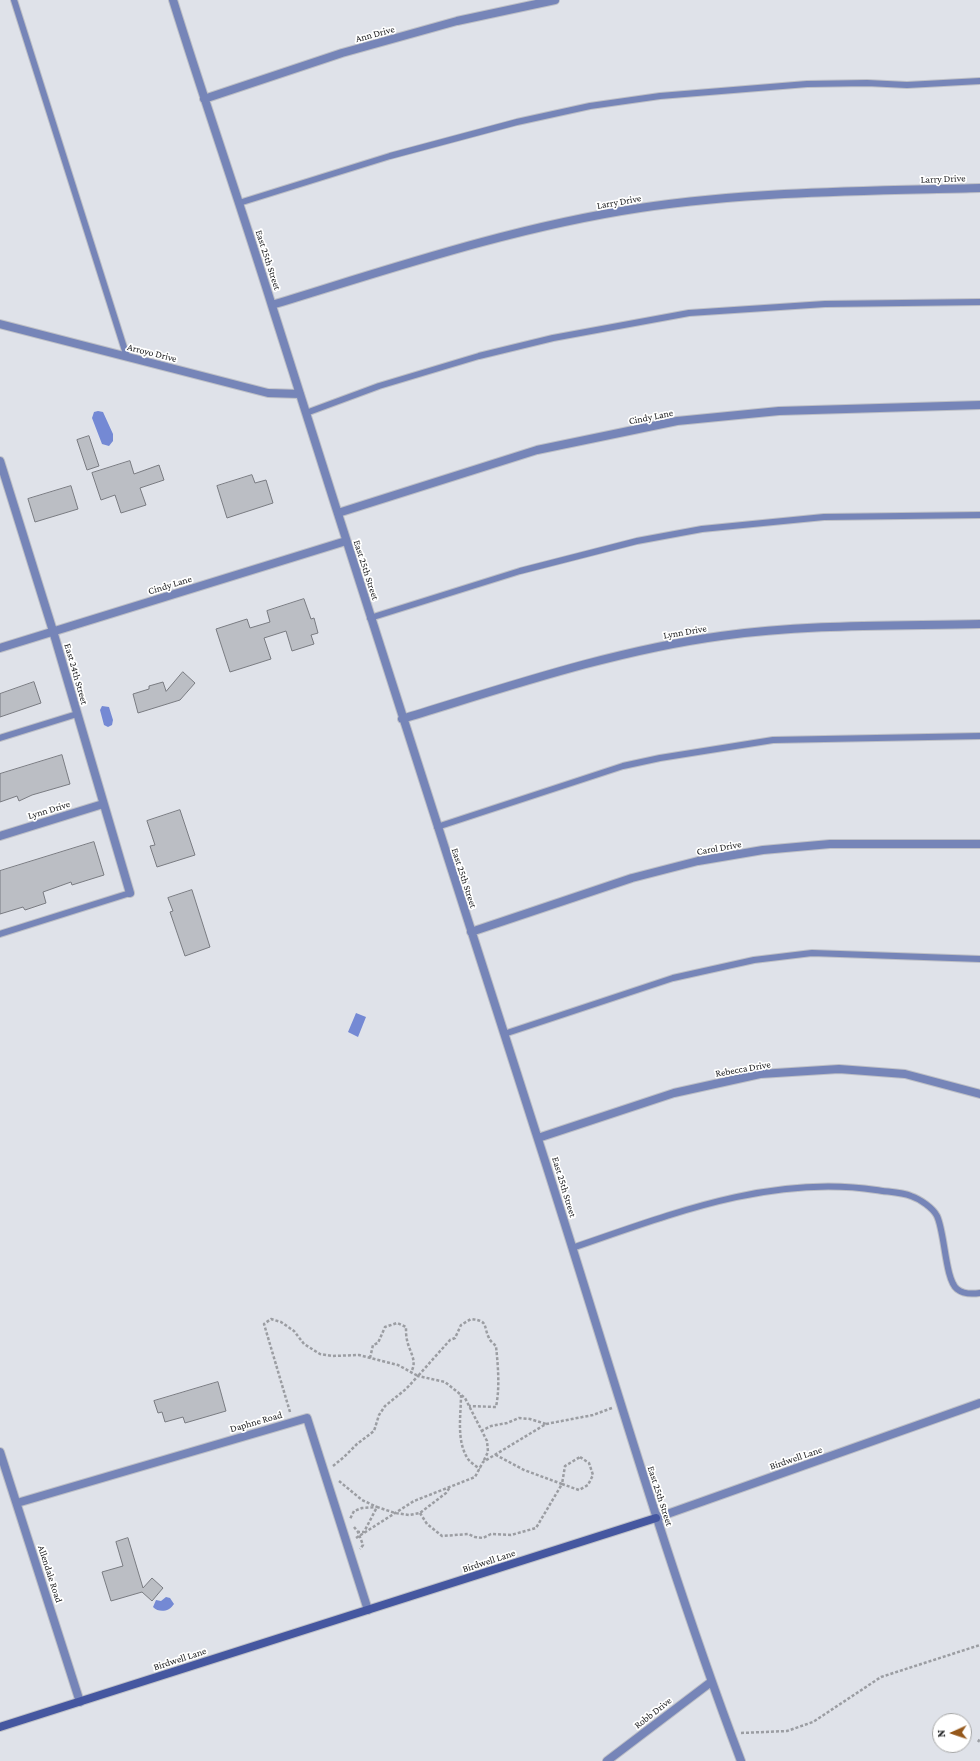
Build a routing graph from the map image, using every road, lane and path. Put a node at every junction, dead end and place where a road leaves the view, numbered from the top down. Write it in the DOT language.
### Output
graph roads {
  1 [pos="14,0"];
  2 [pos="173,0"];
  3 [pos="555,0"];
  4 [pos="980,81"];
  5 [pos="204,99"];
  6 [pos="980,188"];
  7 [pos="238,203"];
  8 [pos="980,302"];
  9 [pos="272,305"];
  10 [pos="0,324"];
  11 [pos="127,357"];
  12 [pos="300,394"];
  13 [pos="980,405"];
  14 [pos="306,413"];
  15 [pos="0,461"];
  16 [pos="338,513"];
  17 [pos="980,515"];
  18 [pos="346,541"];
  19 [pos="370,618"];
  20 [pos="980,624"];
  21 [pos="53,631"];
  22 [pos="0,648"];
  23 [pos="77,714"];
  24 [pos="402,719"];
  25 [pos="980,736"];
  26 [pos="0,738"];
  27 [pos="103,804"];
  28 [pos="437,827"];
  29 [pos="0,836"];
  30 [pos="980,844"];
  31 [pos="130,892"];
  32 [pos="471,932"];
  33 [pos="0,934"];
  34 [pos="980,959"];
  35 [pos="504,1034"];
  36 [pos="980,1094"];
  37 [pos="538,1138"];
  38 [pos="572,1248"];
  39 [pos="980,1293"];
  40 [pos="370,1358"];
  41 [pos="411,1372"];
  42 [pos="418,1376"];
  43 [pos="461,1395"];
  44 [pos="980,1404"];
  45 [pos="621,1405"];
  46 [pos="470,1406"];
  47 [pos="293,1422"];
  48 [pos="546,1424"];
  49 [pos="481,1431"];
  50 [pos="0,1452"];
  51 [pos="496,1455"];
  52 [pos="483,1462"];
  53 [pos="480,1469"];
  54 [pos="325,1476"];
  55 [pos="562,1484"];
  56 [pos="450,1486"];
  57 [pos="17,1503"];
  58 [pos="377,1507"];
  59 [pos="395,1513"];
  60 [pos="420,1513"];
  61 [pos="656,1518"];
  62 [pos="343,1531"];
  63 [pos="358,1532"];
  64 [pos="364,1532"];
  65 [pos="359,1536"];
  66 [pos="347,1543"];
  67 [pos="352,1561"];
  68 [pos="368,1610"];
  69 [pos="980,1645"];
  70 [pos="711,1682"];
  71 [pos="80,1702"];
  72 [pos="0,1727"];
  73 [pos="730,1734"];
  74 [pos="607,1761"];
  75 [pos="741,1761"];
  1 -- 11 [label="lane"];
  2 -- 5 [label="street, East 25th Street"];
  3 -- 5 [label="street, Ann Drive"];
  4 -- 7 [label="lane"];
  5 -- 7 [label="street, East 25th Street"];
  6 -- 9 [label="street, Larry Drive"];
  7 -- 9 [label="street, East 25th Street"];
  8 -- 14 [label="lane"];
  9 -- 12 [label="street, East 25th Street"];
  10 -- 11 [label="street, Arroyo Drive"];
  11 -- 12 [label="street, Arroyo Drive"];
  12 -- 14 [label="street, East 25th Street"];
  13 -- 16 [label="street, Cindy Lane"];
  14 -- 16 [label="street, East 25th Street"];
  15 -- 21 [label="street, East 24th Street"];
  16 -- 18 [label="street, East 25th Street"];
  17 -- 19 [label="lane"];
  18 -- 19 [label="street, East 25th Street"];
  18 -- 21 [label="street, Cindy Lane"];
  19 -- 24 [label="street, East 25th Street"];
  20 -- 24 [label="street, Lynn Drive"];
  21 -- 22 [label="street, Cindy Lane"];
  21 -- 23 [label="street, East 24th Street"];
  23 -- 26 [label="lane"];
  23 -- 27 [label="street, East 24th Street"];
  24 -- 28 [label="street, East 25th Street"];
  25 -- 28 [label="lane"];
  27 -- 29 [label="street, Lynn Drive"];
  27 -- 31 [label="street, East 24th Street"];
  28 -- 32 [label="street, East 25th Street"];
  30 -- 32 [label="street, Carol Drive"];
  31 -- 33 [label="lane"];
  32 -- 35 [label="street, East 25th Street"];
  34 -- 35 [label="lane"];
  35 -- 37 [label="street, East 25th Street"];
  36 -- 37 [label="street, Rebecca Drive"];
  37 -- 38 [label="street, East 25th Street"];
  38 -- 39 [label="lane"];
  38 -- 45 [label="street, East 25th Street"];
  40 -- 41 [label="path"];
  40 -- 41 [label="path"];
  40 -- 47 [label="path"];
  41 -- 42 [label="path"];
  42 -- 43 [label="path"];
  42 -- 46 [label="path"];
  42 -- 54 [label="path"];
  43 -- 46 [label="path"];
  43 -- 53 [label="path"];
  44 -- 61 [label="street, Birdwell Lane"];
  45 -- 48 [label="path"];
  45 -- 61 [label="street, East 25th Street"];
  46 -- 49 [label="path"];
  47 -- 54 [label="street, Daphne Road"];
  47 -- 57 [label="street, Daphne Road"];
  48 -- 49 [label="path"];
  48 -- 51 [label="path"];
  49 -- 52 [label="path"];
  50 -- 57 [label="street, Allendale Road"];
  51 -- 52 [label="path"];
  51 -- 55 [label="path"];
  52 -- 53 [label="path"];
  53 -- 56 [label="path"];
  54 -- 58 [label="path"];
  54 -- 62 [label="street, Daphne Road"];
  55 -- 55 [label="path"];
  55 -- 60 [label="path"];
  56 -- 59 [label="path"];
  56 -- 60 [label="path"];
  57 -- 71 [label="street, Allendale Road"];
  58 -- 59 [label="path"];
  58 -- 63 [label="path"];
  58 -- 64 [label="path"];
  59 -- 60 [label="path"];
  59 -- 64 [label="path"];
  61 -- 68 [label="street, Birdwell Lane"];
  61 -- 70 [label="street, East 25th Street"];
  62 -- 63 [label="path"];
  62 -- 66 [label="street, Daphne Road"];
  63 -- 64 [label="path"];
  63 -- 65 [label="path"];
  64 -- 65 [label="path"];
  65 -- 66 [label="path"];
  65 -- 67 [label="path"];
  66 -- 67 [label="street, Daphne Road"];
  67 -- 68 [label="street, Daphne Road"];
  68 -- 71 [label="street, Birdwell Lane"];
  69 -- 73 [label="path"];
  70 -- 73 [label="street, East 25th Street"];
  70 -- 74 [label="street, Robb Drive"];
  71 -- 72 [label="street, Birdwell Lane"];
  73 -- 75 [label="street, East 25th Street"];
}
